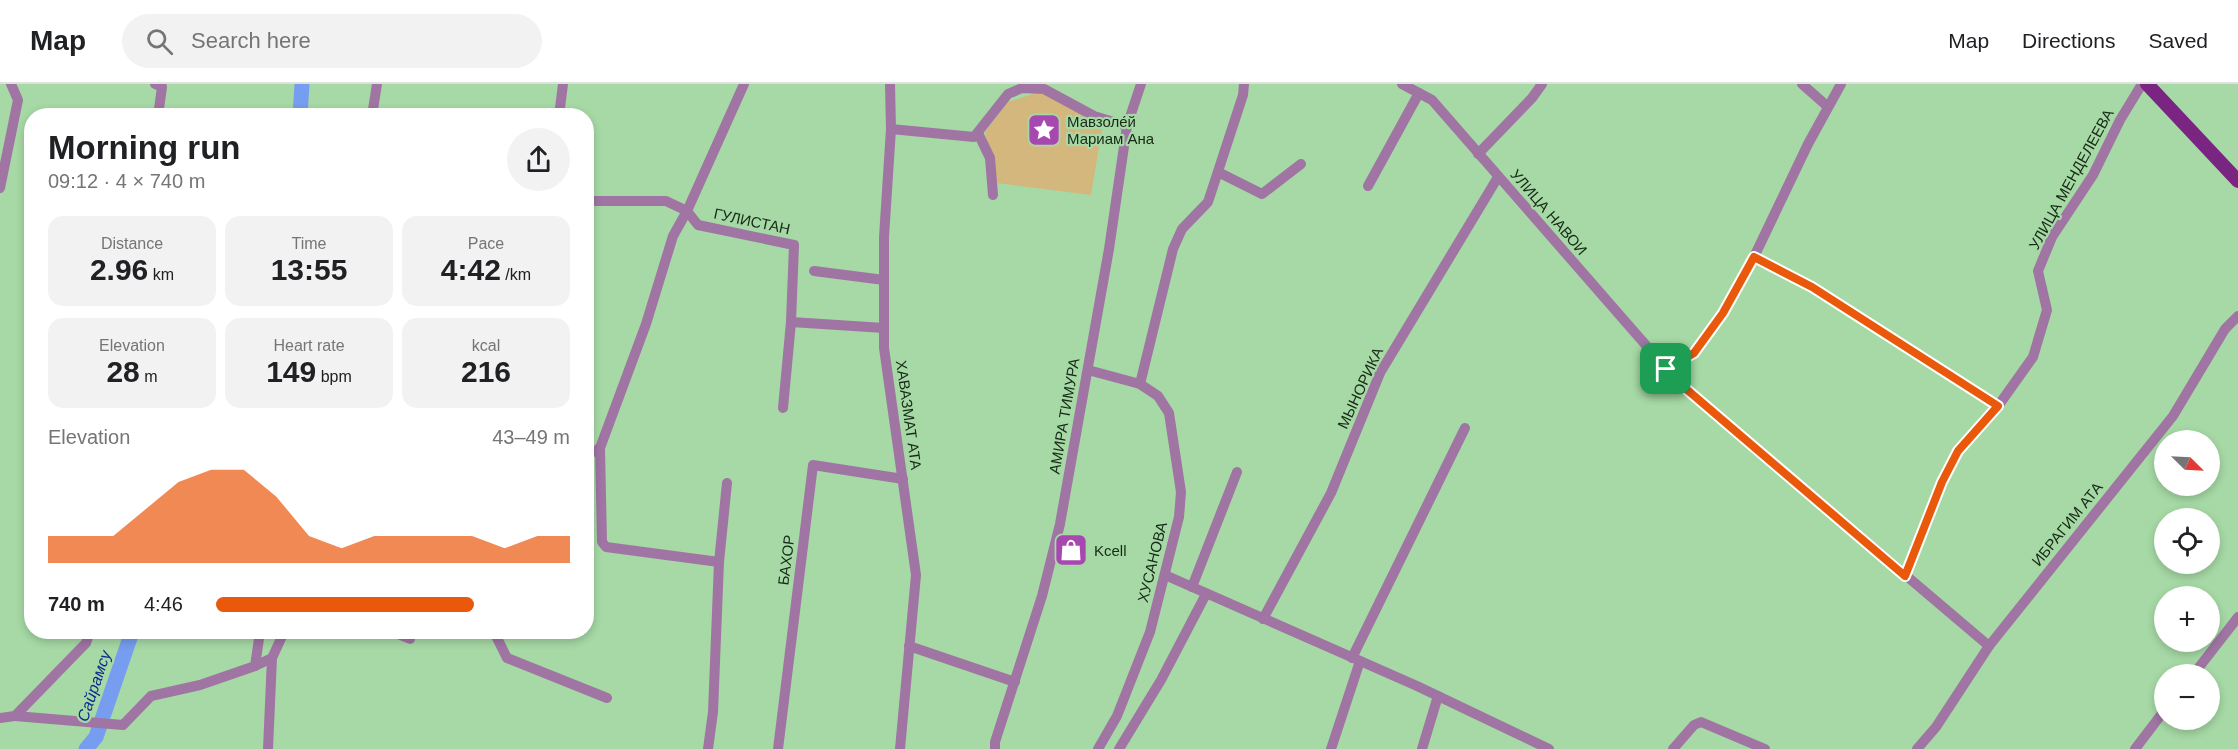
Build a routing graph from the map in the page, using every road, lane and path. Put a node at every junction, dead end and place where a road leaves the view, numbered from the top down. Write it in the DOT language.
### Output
graph roads {
  1 [pos="10,84"];
  2 [pos="155,84"];
  3 [pos="377,84"];
  4 [pos="563,84"];
  5 [pos="744,84"];
  6 [pos="890,84"];
  7 [pos="1141,84"];
  8 [pos="1244,84"];
  9 [pos="1402,84"];
  10 [pos="1542,84"];
  11 [pos="1802,84"];
  12 [pos="1841,84"];
  13 [pos="2142,84"];
  14 [pos="2147,84"];
  15 [pos="1021,86"];
  16 [pos="1419,93"];
  17 [pos="1827,106"];
  18 [pos="159,108"];
  19 [pos="373,108"];
  20 [pos="560,108"];
  21 [pos="1127,126"];
  22 [pos="891,129"];
  23 [pos="978,133"];
  24 [pos="1478,154"];
  25 [pos="1301,164"];
  26 [pos="1218,172"];
  27 [pos="1498,177"];
  28 [pos="2238,181"];
  29 [pos="1368,186"];
  30 [pos="0,188"];
  31 [pos="993,195"];
  32 [pos="594,201"];
  33 [pos="687,211"];
  34 [pos="1754,257"];
  35 [pos="814,271"];
  36 [pos="884,280"];
  37 [pos="2238,316"];
  38 [pos="791,322"];
  39 [pos="884,328"];
  40 [pos="1666,369"];
  41 [pos="1088,370"];
  42 [pos="1140,384"];
  43 [pos="1998,406"];
  44 [pos="783,408"];
  45 [pos="1465,428"];
  46 [pos="600,448"];
  47 [pos="594,451"];
  48 [pos="1237,471"];
  49 [pos="903,479"];
  50 [pos="727,483"];
  51 [pos="719,562"];
  52 [pos="1165,575"];
  53 [pos="1905,576"];
  54 [pos="1192,587"];
  55 [pos="1206,594"];
  56 [pos="2238,617"];
  57 [pos="1263,619"];
  58 [pos="87,639"];
  59 [pos="260,639"];
  60 [pos="281,639"];
  61 [pos="498,639"];
  62 [pos="909,646"];
  63 [pos="1989,646"];
  64 [pos="272,658"];
  65 [pos="1356,659"];
  66 [pos="2202,664"];
  67 [pos="255,666"];
  68 [pos="1015,682"];
  69 [pos="1438,696"];
  70 [pos="607,698"];
  71 [pos="15,716"];
  72 [pos="0,718"];
  73 [pos="2154,724"];
  74 [pos="268,749"];
  75 [pos="708,749"];
  76 [pos="778,749"];
  77 [pos="900,749"];
  78 [pos="995,749"];
  79 [pos="1098,749"];
  80 [pos="1119,749"];
  81 [pos="1330,749"];
  82 [pos="1422,749"];
  83 [pos="1549,749"];
  84 [pos="1673,749"];
  85 [pos="1765,749"];
  86 [pos="1917,749"];
  87 [pos="2135,749"];
  1 -- 30 [label="street"];
  2 -- 18 [label="street"];
  3 -- 19 [label="street"];
  4 -- 20 [label="street"];
  5 -- 33 [label="street"];
  6 -- 22 [label="street, ХАВАЗМАТ АТА"];
  7 -- 21 [label="street, АМИРА ТИМУРА"];
  8 -- 26 [label="street"];
  9 -- 16 [label="street, УЛИЦА НАВОИ"];
  10 -- 24 [label="street"];
  11 -- 17 [label="street"];
  12 -- 17 [label="street"];
  13 -- 43 [label="street, УЛИЦА МЕНДЕЛЕЕВА"];
  14 -- 28 [label="main road"];
  15 -- 21 [label="street"];
  15 -- 23 [label="street"];
  16 -- 24 [label="street, УЛИЦА НАВОИ"];
  16 -- 29 [label="street"];
  17 -- 34 [label="street"];
  21 -- 41 [label="street, АМИРА ТИМУРА"];
  22 -- 23 [label="street"];
  22 -- 36 [label="street, ХАВАЗМАТ АТА"];
  23 -- 31 [label="street"];
  24 -- 27 [label="street, УЛИЦА НАВОИ"];
  25 -- 26 [label="street"];
  26 -- 42 [label="street"];
  27 -- 40 [label="street, УЛИЦА НАВОИ"];
  27 -- 57 [label="street, МЫНОРИКА"];
  32 -- 33 [label="street, ГУЛИСТАН"];
  33 -- 38 [label="street, ГУЛИСТАН"];
  33 -- 46 [label="street"];
  34 -- 40 [label="street"];
  34 -- 43 [label="street"];
  35 -- 36 [label="street"];
  36 -- 39 [label="street, ХАВАЗМАТ АТА"];
  37 -- 63 [label="street, ИБРАГИМ АТА"];
  38 -- 39 [label="street"];
  38 -- 44 [label="street, ГУЛИСТАН"];
  39 -- 49 [label="street, ХАВАЗМАТ АТА"];
  40 -- 53 [label="street, УЛИЦА НАВОИ"];
  41 -- 42 [label="street, ХУСАНОВА"];
  41 -- 68 [label="street, АМИРА ТИМУРА"];
  42 -- 52 [label="street, ХУСАНОВА"];
  43 -- 53 [label="street, УЛИЦА МЕНДЕЛЕЕВА"];
  45 -- 65 [label="street"];
  46 -- 47 [label="street"];
  46 -- 51 [label="street"];
  48 -- 54 [label="street"];
  49 -- 62 [label="street, ХАВАЗМАТ АТА"];
  49 -- 76 [label="street, БАХОР"];
  50 -- 51 [label="street"];
  51 -- 75 [label="street"];
  52 -- 54 [label="street"];
  52 -- 79 [label="street, ХУСАНОВА"];
  53 -- 63 [label="street, УЛИЦА НАВОИ"];
  54 -- 55 [label="street"];
  55 -- 57 [label="street"];
  55 -- 80 [label="street"];
  56 -- 66 [label="street"];
  57 -- 65 [label="street"];
  58 -- 71 [label="street"];
  59 -- 67 [label="street"];
  60 -- 64 [label="street"];
  61 -- 70 [label="street"];
  62 -- 68 [label="street"];
  62 -- 77 [label="street, ХАВАЗМАТ АТА"];
  63 -- 86 [label="street, ИБРАГИМ АТА"];
  64 -- 67 [label="street"];
  64 -- 74 [label="street"];
  65 -- 69 [label="street"];
  65 -- 81 [label="street"];
  67 -- 71 [label="street"];
  68 -- 78 [label="street, АМИРА ТИМУРА"];
  69 -- 82 [label="street"];
  69 -- 83 [label="street"];
  71 -- 72 [label="street"];
  73 -- 87 [label="street"];
  84 -- 85 [label="street"];
}
